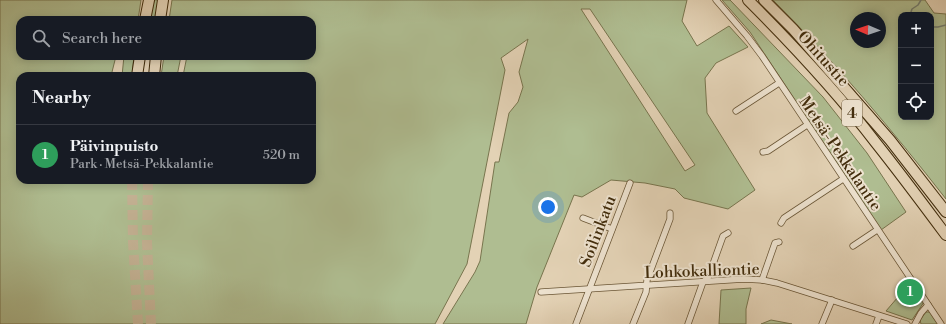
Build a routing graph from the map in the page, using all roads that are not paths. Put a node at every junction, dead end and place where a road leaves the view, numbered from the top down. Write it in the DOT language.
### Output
graph roads {
  1 [pos="149,0"];
  2 [pos="163,0"];
  3 [pos="716,0"];
  4 [pos="748,0"];
  5 [pos="764,0"];
  6 [pos="146,16"];
  7 [pos="161,16"];
  8 [pos="139,60"];
  9 [pos="156,60"];
  10 [pos="138,72"];
  11 [pos="154,72"];
  12 [pos="779,83"];
  13 [pos="736,111"];
  14 [pos="807,125"];
  15 [pos="763,152"];
  16 [pos="843,178"];
  17 [pos="630,183"];
  18 [pos="946,212"];
  19 [pos="670,213"];
  20 [pos="583,218"];
  21 [pos="781,223"];
  22 [pos="612,229"];
  23 [pos="877,230"];
  24 [pos="728,233"];
  25 [pos="946,235"];
  26 [pos="779,242"];
  27 [pos="853,246"];
  28 [pos="762,280"];
  29 [pos="703,282"];
  30 [pos="646,285"];
  31 [pos="589,289"];
  32 [pos="541,292"];
  33 [pos="832,300"];
  34 [pos="928,304"];
  35 [pos="879,316"];
  36 [pos="576,324"];
  37 [pos="633,324"];
  38 [pos="688,324"];
  39 [pos="822,324"];
  40 [pos="876,324"];
  41 [pos="907,324"];
  42 [pos="914,324"];
  43 [pos="941,324"];
  1 -- 6 [label="highway"];
  2 -- 7 [label="highway"];
  3 -- 12 [label="street, Metsä-Pekkalantie"];
  4 -- 25 [label="highway, Ohitustie / 4"];
  5 -- 18 [label="highway, Ohitustie / 4"];
  8 -- 10 [label="highway"];
  9 -- 11 [label="highway"];
  12 -- 13 [label="street"];
  12 -- 14 [label="street, Metsä-Pekkalantie"];
  14 -- 15 [label="street"];
  14 -- 16 [label="street, Metsä-Pekkalantie"];
  16 -- 21 [label="street"];
  16 -- 23 [label="street, Metsä-Pekkalantie"];
  17 -- 22 [label="street, Soilinkatu"];
  19 -- 30 [label="street"];
  20 -- 22 [label="street"];
  22 -- 31 [label="street, Soilinkatu"];
  23 -- 27 [label="street"];
  23 -- 34 [label="street, Metsä-Pekkalantie"];
  24 -- 29 [label="street"];
  26 -- 28 [label="street"];
  28 -- 29 [label="street, Lohkokalliontie"];
  28 -- 33 [label="street, Lohkokalliontie"];
  29 -- 30 [label="street, Lohkokalliontie"];
  29 -- 38 [label="street"];
  30 -- 31 [label="street, Lohkokalliontie"];
  30 -- 37 [label="street"];
  31 -- 32 [label="street, Lohkokalliontie"];
  31 -- 36 [label="street, Soilinkatu"];
  33 -- 35 [label="street, Lohkokalliontie"];
  33 -- 39 [label="street"];
  34 -- 42 [label="street"];
  34 -- 43 [label="street, Metsä-Pekkalantie"];
  35 -- 40 [label="street"];
  35 -- 41 [label="street, Lohkokalliontie"];
}
